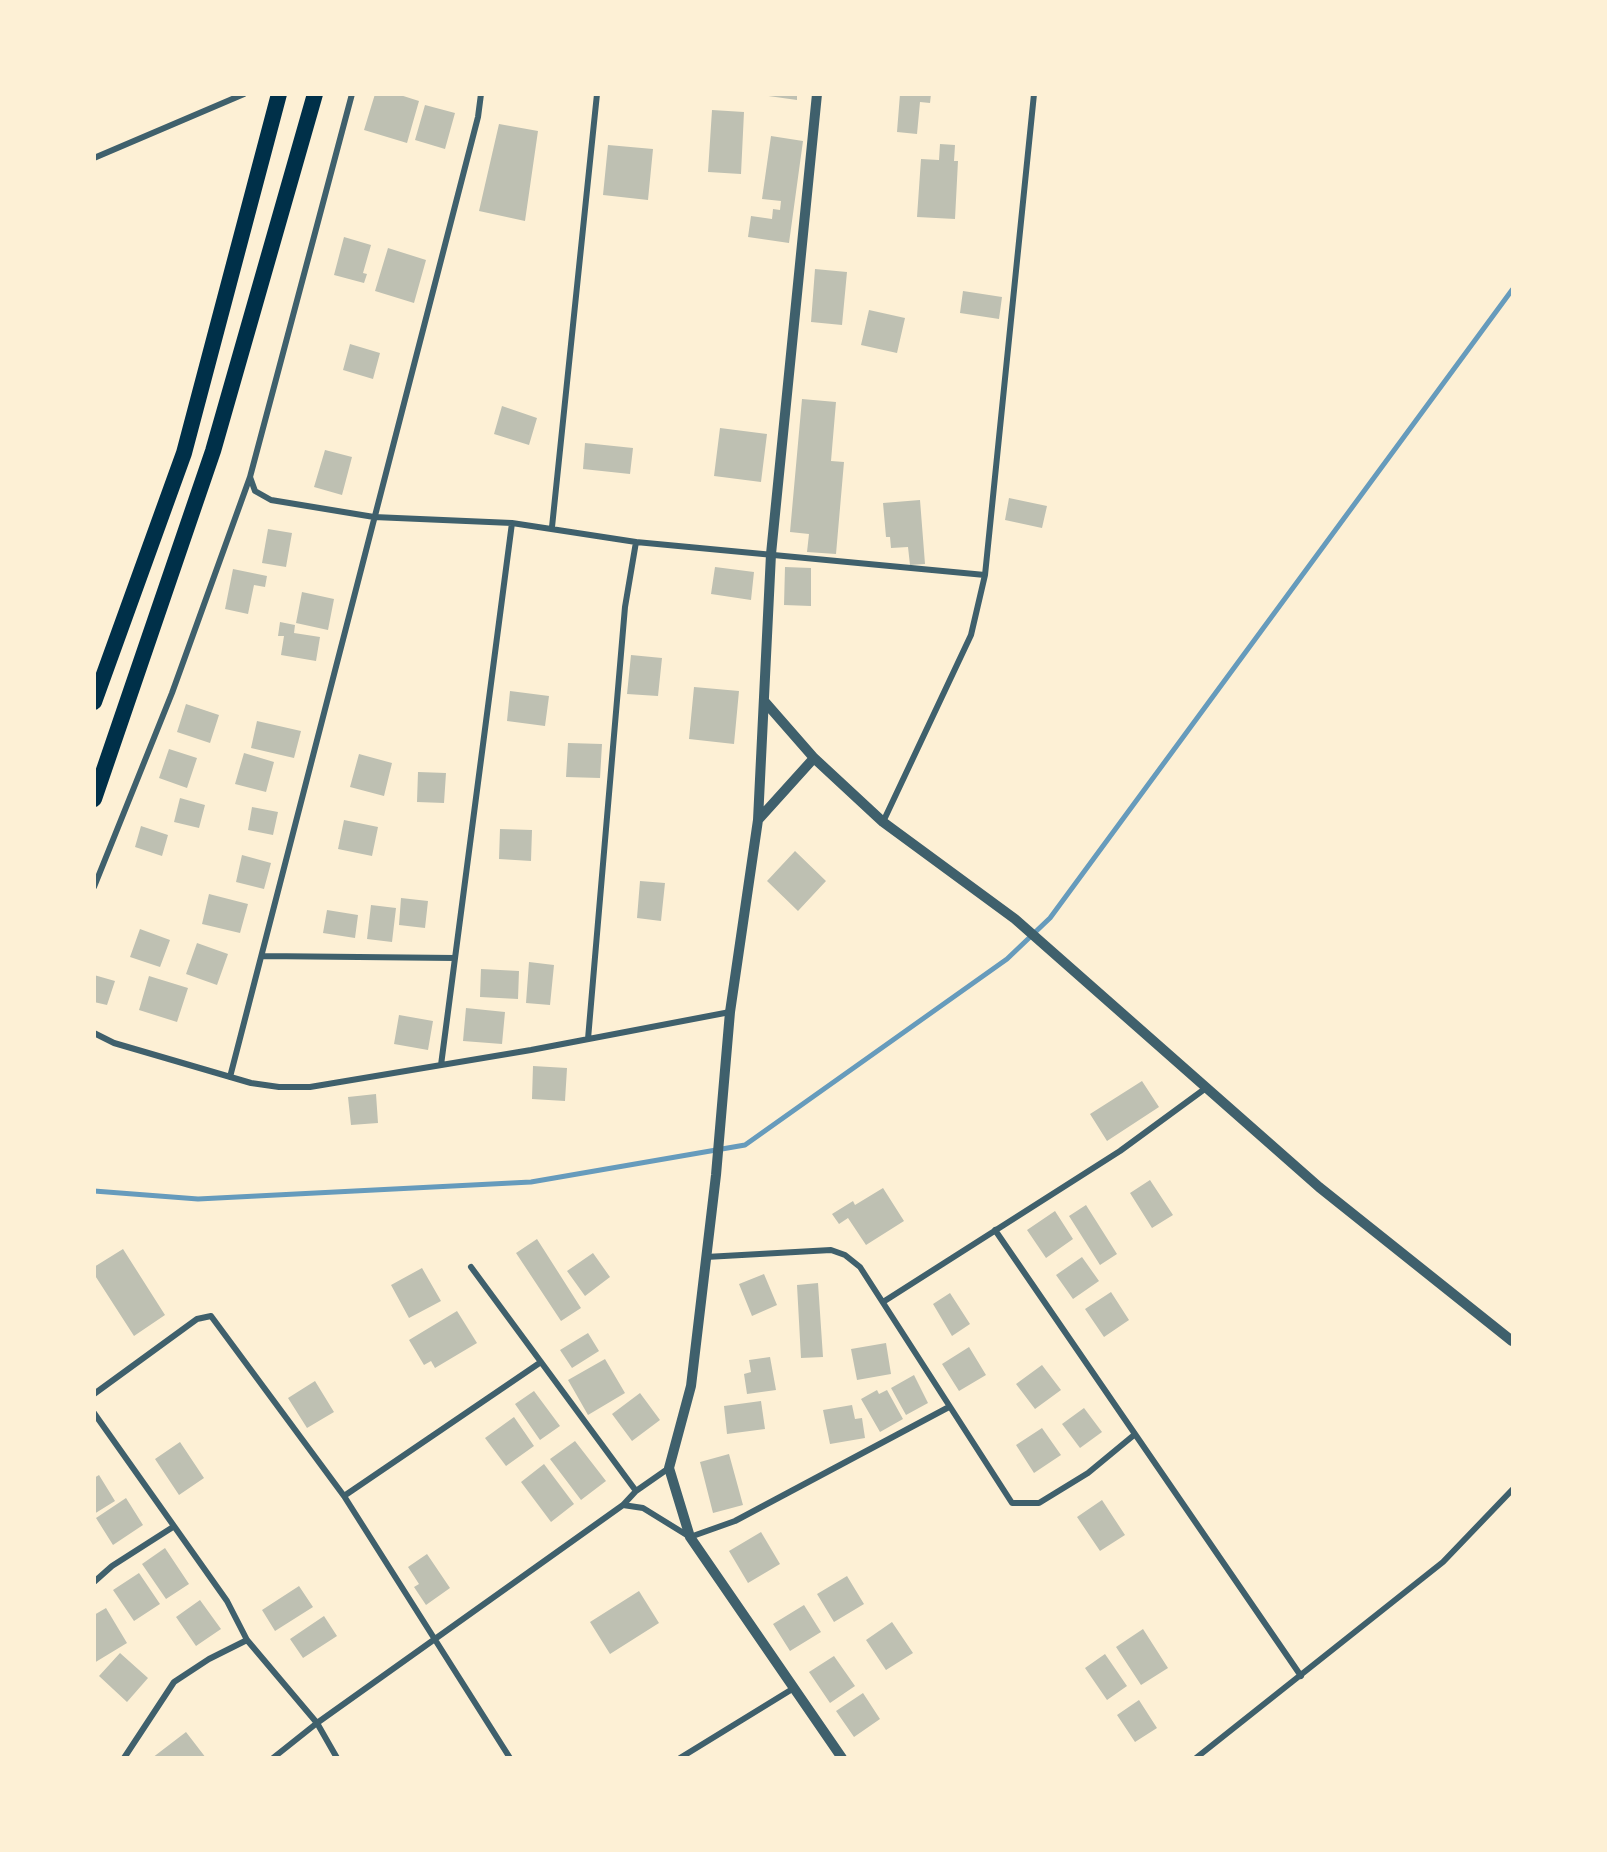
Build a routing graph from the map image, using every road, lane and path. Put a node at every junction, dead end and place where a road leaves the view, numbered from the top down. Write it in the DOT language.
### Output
graph roads {
  1 [pos="244,94"];
  2 [pos="279,94"];
  3 [pos="315,94"];
  4 [pos="352,94"];
  5 [pos="481,94"];
  6 [pos="597,94"];
  7 [pos="817,94"];
  8 [pos="1034,94"];
  9 [pos="94,158"];
  10 [pos="250,477"];
  11 [pos="374,517"];
  12 [pos="512,523"];
  13 [pos="552,527"];
  14 [pos="636,542"];
  15 [pos="771,554"];
  16 [pos="985,575"];
  17 [pos="94,702"];
  18 [pos="765,702"];
  19 [pos="814,758"];
  20 [pos="94,799"];
  21 [pos="758,820"];
  22 [pos="883,822"];
  23 [pos="94,887"];
  24 [pos="262,956"];
  25 [pos="455,958"];
  26 [pos="730,1012"];
  27 [pos="94,1033"];
  28 [pos="588,1039"];
  29 [pos="441,1065"];
  30 [pos="230,1077"];
  31 [pos="1206,1088"];
  32 [pos="995,1230"];
  33 [pos="706,1257"];
  34 [pos="471,1267"];
  35 [pos="883,1302"];
  36 [pos="1512,1341"];
  37 [pos="541,1362"];
  38 [pos="94,1394"];
  39 [pos="949,1407"];
  40 [pos="94,1413"];
  41 [pos="1134,1435"];
  42 [pos="669,1468"];
  43 [pos="1512,1490"];
  44 [pos="636,1491"];
  45 [pos="344,1496"];
  46 [pos="623,1505"];
  47 [pos="173,1527"];
  48 [pos="690,1537"];
  49 [pos="94,1582"];
  50 [pos="436,1637"];
  51 [pos="247,1640"];
  52 [pos="1301,1676"];
  53 [pos="794,1688"];
  54 [pos="317,1723"];
  55 [pos="124,1758"];
  56 [pos="273,1758"];
  57 [pos="337,1758"];
  58 [pos="510,1758"];
  59 [pos="680,1758"];
  60 [pos="842,1758"];
  61 [pos="1196,1758"];
  1 -- 9 [label="street"];
  2 -- 17 [label="highway"];
  3 -- 20 [label="highway"];
  4 -- 10 [label="street"];
  5 -- 11 [label="street"];
  6 -- 13 [label="street"];
  7 -- 15 [label="street"];
  8 -- 16 [label="street"];
  10 -- 11 [label="street"];
  10 -- 23 [label="street"];
  11 -- 12 [label="street"];
  11 -- 24 [label="street"];
  12 -- 13 [label="street"];
  12 -- 25 [label="street"];
  13 -- 14 [label="street"];
  14 -- 15 [label="street"];
  14 -- 28 [label="street"];
  15 -- 16 [label="street"];
  15 -- 18 [label="street"];
  16 -- 22 [label="street"];
  18 -- 19 [label="street"];
  18 -- 21 [label="street"];
  19 -- 21 [label="street"];
  19 -- 22 [label="street"];
  21 -- 26 [label="street"];
  22 -- 31 [label="street"];
  24 -- 25 [label="street"];
  24 -- 30 [label="street"];
  25 -- 29 [label="street"];
  26 -- 28 [label="street"];
  26 -- 33 [label="street"];
  27 -- 30 [label="street"];
  28 -- 29 [label="street"];
  29 -- 30 [label="street"];
  31 -- 32 [label="street"];
  31 -- 36 [label="street"];
  32 -- 35 [label="street"];
  32 -- 41 [label="street"];
  33 -- 35 [label="street"];
  33 -- 42 [label="street"];
  34 -- 37 [label="street"];
  35 -- 39 [label="street"];
  37 -- 44 [label="street"];
  37 -- 45 [label="street"];
  38 -- 45 [label="street"];
  39 -- 41 [label="street"];
  39 -- 48 [label="street"];
  40 -- 47 [label="street"];
  41 -- 52 [label="street"];
  42 -- 44 [label="street"];
  42 -- 48 [label="street"];
  43 -- 52 [label="street"];
  44 -- 46 [label="street"];
  45 -- 50 [label="street"];
  46 -- 48 [label="street"];
  46 -- 50 [label="street"];
  47 -- 49 [label="street"];
  47 -- 51 [label="street"];
  48 -- 53 [label="street"];
  50 -- 54 [label="street"];
  50 -- 58 [label="street"];
  51 -- 54 [label="street"];
  51 -- 55 [label="street"];
  52 -- 61 [label="street"];
  53 -- 59 [label="street"];
  53 -- 60 [label="street"];
  54 -- 56 [label="street"];
  54 -- 57 [label="street"];
}
